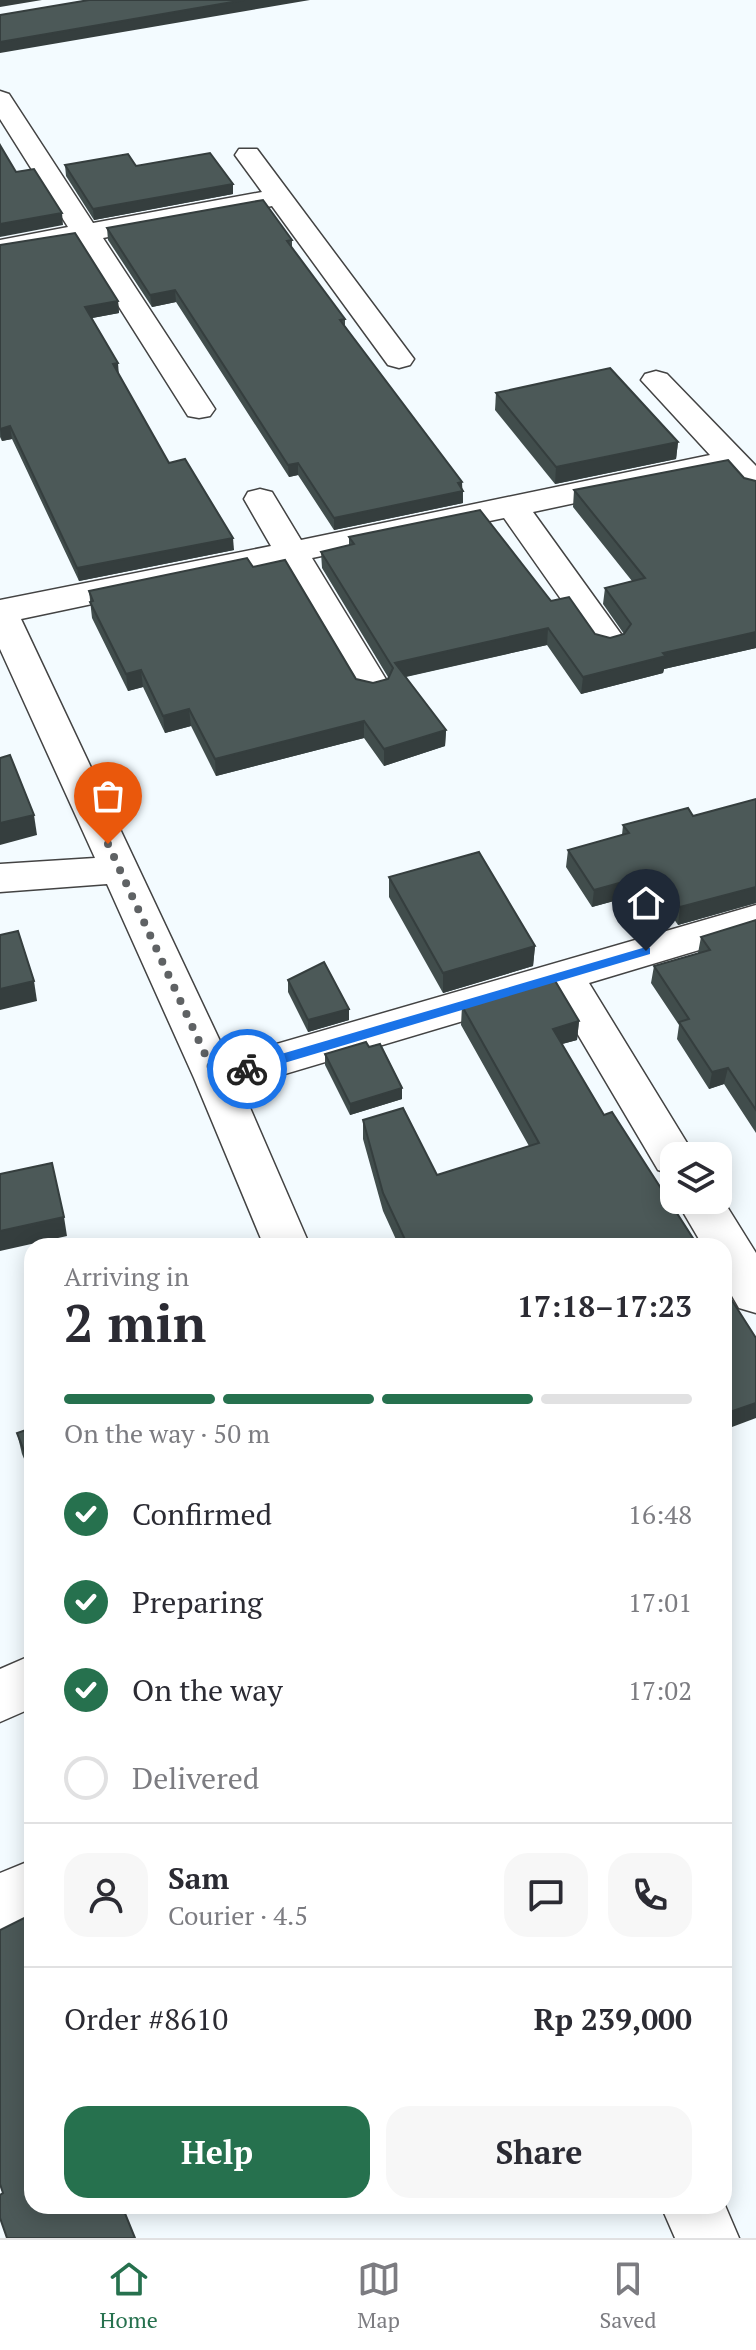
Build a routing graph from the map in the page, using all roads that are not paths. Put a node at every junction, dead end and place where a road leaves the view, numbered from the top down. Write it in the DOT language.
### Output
graph roads {
  1 [pos="0,99"];
  2 [pos="248,155"];
  3 [pos="279,197"];
  4 [pos="86,232"];
  5 [pos="0,248"];
  6 [pos="399,359"];
  7 [pos="656,380"];
  8 [pos="199,409"];
  9 [pos="732,460"];
  10 [pos="756,485"];
  11 [pos="260,499"];
  12 [pos="512,506"];
  13 [pos="292,551"];
  14 [pos="0,612"];
  15 [pos="608,641"];
  16 [pos="372,686"];
  17 [pos="120,870"];
  18 [pos="0,878"];
  19 [pos="756,919"];
  20 [pos="564,976"];
  21 [pos="216,1078"];
  22 [pos="664,1142"];
  23 [pos="707,1214"];
  24 [pos="284,1238"];
  25 [pos="722,1238"];
  26 [pos="732,1254"];
  27 [pos="756,1294"];
  28 [pos="24,1685"];
  29 [pos="0,1696"];
  30 [pos="24,1892"];
  31 [pos="0,1902"];
  32 [pos="696,2214"];
  33 [pos="707,2238"];
  1 -- 4 [label="street"];
  2 -- 3 [label="street"];
  3 -- 4 [label="street"];
  3 -- 6 [label="street"];
  4 -- 5 [label="street"];
  4 -- 8 [label="street"];
  7 -- 9 [label="street"];
  9 -- 10 [label="street"];
  9 -- 12 [label="street"];
  11 -- 13 [label="street"];
  12 -- 13 [label="street"];
  12 -- 15 [label="street"];
  13 -- 14 [label="street"];
  13 -- 16 [label="street"];
  14 -- 17 [label="street"];
  17 -- 18 [label="street"];
  17 -- 21 [label="street"];
  19 -- 20 [label="street"];
  20 -- 21 [label="street"];
  20 -- 22 [label="street"];
  21 -- 24 [label="street"];
  23 -- 25 [label="street"];
  26 -- 27 [label="street"];
  28 -- 29 [label="street"];
  30 -- 31 [label="street"];
  32 -- 33 [label="street"];
}
